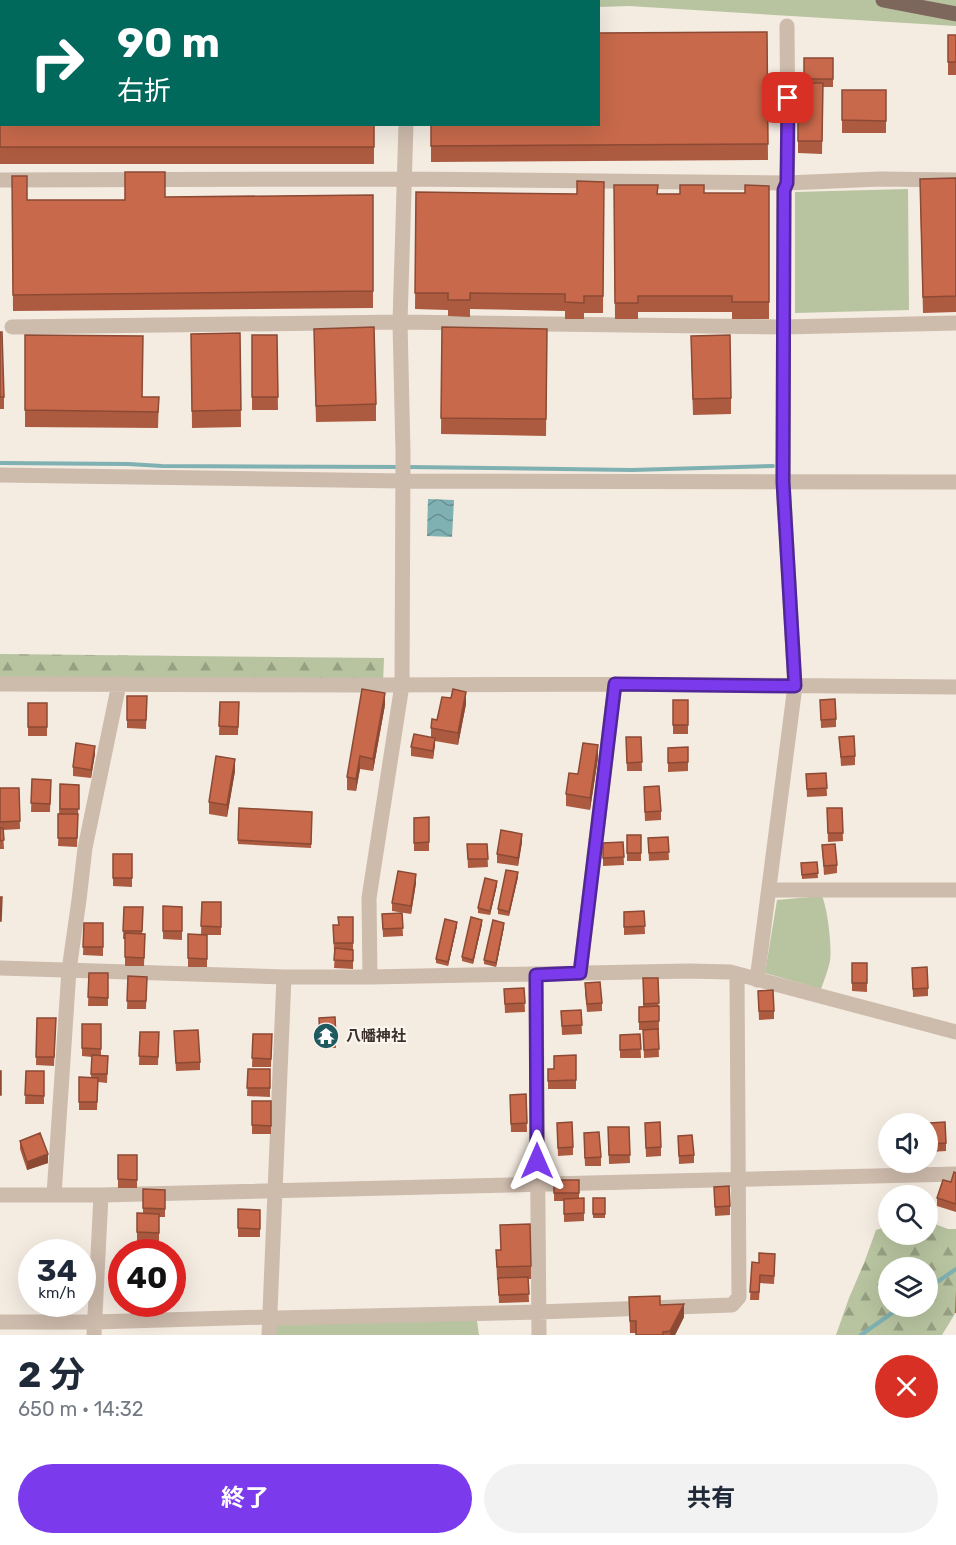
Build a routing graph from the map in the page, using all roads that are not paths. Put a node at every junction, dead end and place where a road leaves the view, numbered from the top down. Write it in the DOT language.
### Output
graph roads {
  1 [pos="883,0"];
  2 [pos="956,14"];
  3 [pos="787,26"];
  4 [pos="406,126"];
  5 [pos="404,179"];
  6 [pos="0,180"];
  7 [pos="956,180"];
  8 [pos="787,183"];
  9 [pos="400,322"];
  10 [pos="956,323"];
  11 [pos="12,327"];
  12 [pos="784,327"];
  13 [pos="0,475"];
  14 [pos="403,478"];
  15 [pos="783,479"];
  16 [pos="956,482"];
  17 [pos="0,684"];
  18 [pos="118,684"];
  19 [pos="615,684"];
  20 [pos="402,685"];
  21 [pos="795,686"];
  22 [pos="956,687"];
  23 [pos="770,890"];
  24 [pos="956,890"];
  25 [pos="0,968"];
  26 [pos="69,970"];
  27 [pos="580,973"];
  28 [pos="536,975"];
  29 [pos="737,975"];
  30 [pos="284,976"];
  31 [pos="370,977"];
  32 [pos="757,980"];
  33 [pos="956,1032"];
  34 [pos="956,1174"];
  35 [pos="738,1179"];
  36 [pos="537,1184"];
  37 [pos="275,1190"];
  38 [pos="0,1195"];
  39 [pos="54,1195"];
  40 [pos="101,1195"];
  41 [pos="538,1312"];
  42 [pos="269,1317"];
  43 [pos="0,1322"];
  44 [pos="94,1328"];
  45 [pos="268,1335"];
  46 [pos="539,1335"];
  1 -- 2 [label="main road"];
  3 -- 8 [label="street"];
  4 -- 5 [label="street"];
  5 -- 6 [label="street"];
  5 -- 8 [label="street"];
  5 -- 9 [label="street"];
  7 -- 8 [label="street"];
  8 -- 12 [label="street"];
  9 -- 11 [label="street"];
  9 -- 12 [label="street"];
  9 -- 14 [label="street"];
  10 -- 12 [label="street"];
  12 -- 15 [label="street"];
  13 -- 14 [label="street"];
  14 -- 15 [label="street"];
  14 -- 20 [label="street"];
  15 -- 16 [label="street"];
  15 -- 21 [label="street"];
  17 -- 18 [label="street"];
  18 -- 20 [label="street"];
  18 -- 26 [label="street"];
  19 -- 20 [label="street"];
  19 -- 21 [label="street"];
  19 -- 27 [label="street"];
  20 -- 31 [label="street"];
  21 -- 22 [label="street"];
  21 -- 23 [label="street"];
  23 -- 24 [label="street"];
  23 -- 32 [label="street"];
  25 -- 26 [label="street"];
  26 -- 30 [label="street"];
  26 -- 39 [label="street"];
  27 -- 28 [label="street"];
  27 -- 29 [label="street"];
  28 -- 31 [label="street"];
  28 -- 36 [label="street"];
  29 -- 32 [label="street"];
  29 -- 35 [label="street"];
  30 -- 31 [label="street"];
  30 -- 37 [label="street"];
  32 -- 33 [label="street"];
  34 -- 35 [label="street"];
  35 -- 36 [label="street"];
  35 -- 41 [label="street"];
  36 -- 37 [label="street"];
  36 -- 41 [label="street"];
  37 -- 40 [label="street"];
  37 -- 42 [label="street"];
  38 -- 39 [label="street"];
  39 -- 40 [label="street"];
  40 -- 44 [label="street"];
  41 -- 42 [label="street"];
  41 -- 46 [label="street"];
  42 -- 44 [label="street"];
  42 -- 45 [label="street"];
  43 -- 44 [label="street"];
}
